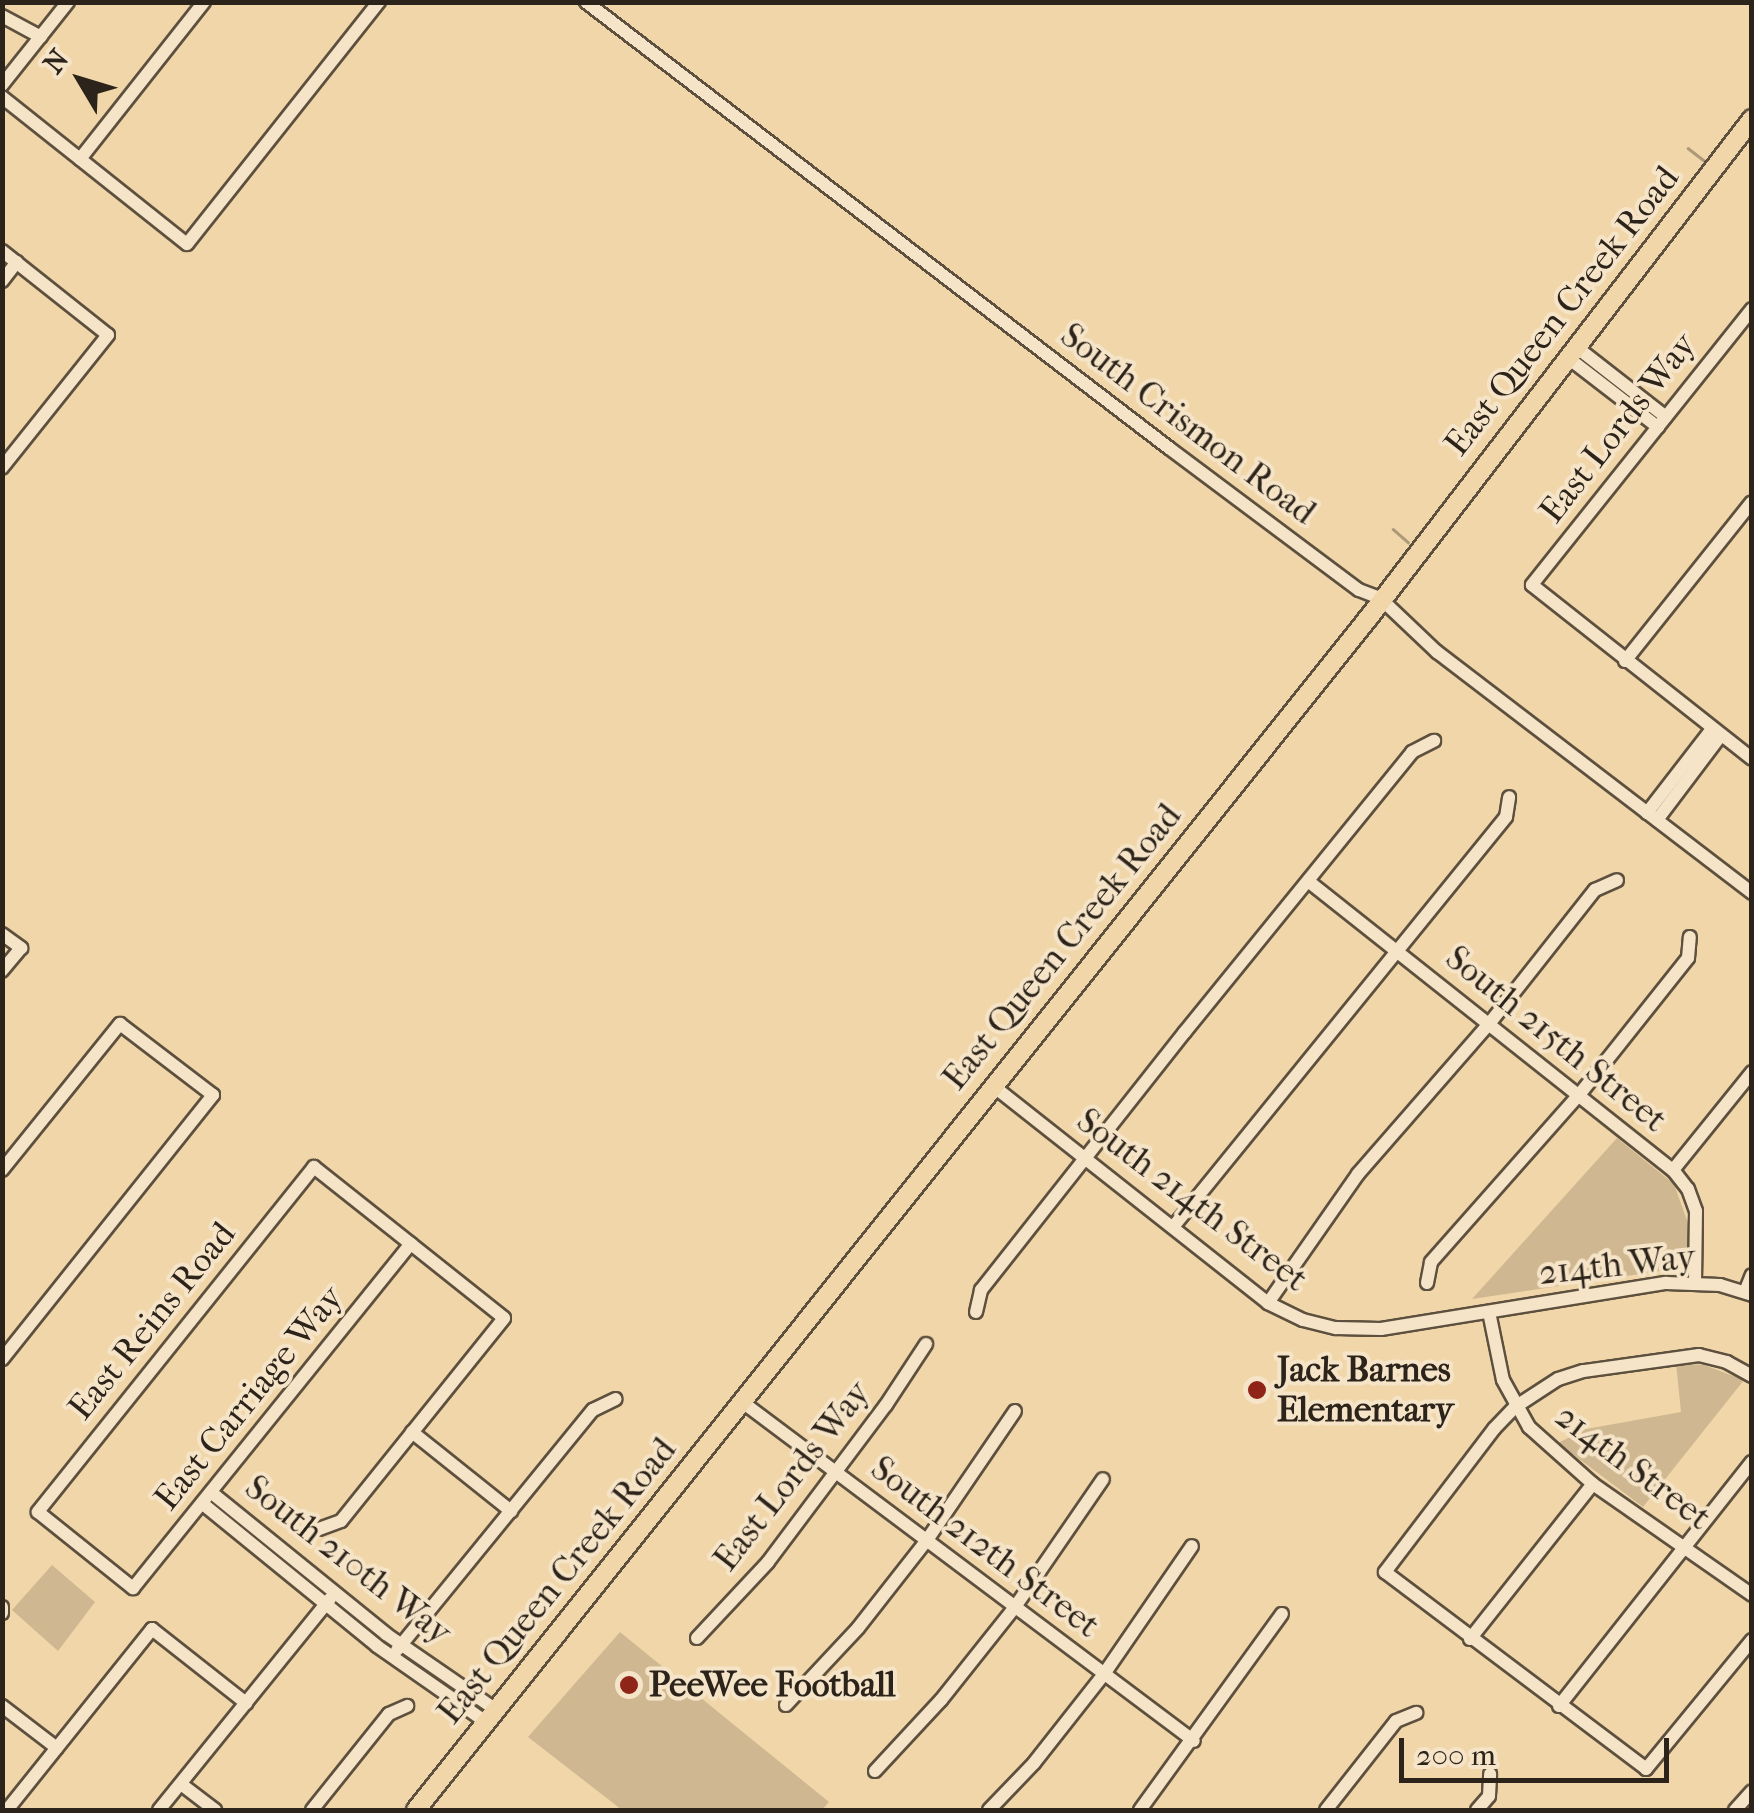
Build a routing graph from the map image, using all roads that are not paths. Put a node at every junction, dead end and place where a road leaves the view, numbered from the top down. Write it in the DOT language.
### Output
graph roads {
  1 [pos="68,2"];
  2 [pos="204,2"];
  3 [pos="378,2"];
  4 [pos="586,2"];
  5 [pos="2,16"];
  6 [pos="40,37"];
  7 [pos="2,86"];
  8 [pos="2,97"];
  9 [pos="1752,119"];
  10 [pos="80,159"];
  11 [pos="2,251"];
  12 [pos="17,262"];
  13 [pos="2,280"];
  14 [pos="1752,309"];
  15 [pos="1571,351"];
  16 [pos="1662,422"];
  17 [pos="2,468"];
  18 [pos="1750,506"];
  19 [pos="1380,598"];
  20 [pos="1625,662"];
  21 [pos="1716,732"];
  22 [pos="1434,741"];
  23 [pos="1752,759"];
  24 [pos="1509,796"];
  25 [pos="1652,816"];
  26 [pos="1617,880"];
  27 [pos="1308,881"];
  28 [pos="1752,892"];
  29 [pos="2,934"];
  30 [pos="1690,937"];
  31 [pos="1399,952"];
  32 [pos="2,972"];
  33 [pos="1490,1024"];
  34 [pos="1752,1072"];
  35 [pos="992,1085"];
  36 [pos="1579,1095"];
  37 [pos="1085,1159"];
  38 [pos="2,1170"];
  39 [pos="1674,1170"];
  40 [pos="1172,1227"];
  41 [pos="411,1244"];
  42 [pos="1752,1276"];
  43 [pos="1695,1282"];
  44 [pos="1427,1284"];
  45 [pos="1748,1293"];
  46 [pos="1268,1302"];
  47 [pos="976,1312"];
  48 [pos="1488,1312"];
  49 [pos="926,1344"];
  50 [pos="2,1359"];
  51 [pos="1752,1376"];
  52 [pos="616,1399"];
  53 [pos="742,1401"];
  54 [pos="1515,1407"];
  55 [pos="1015,1412"];
  56 [pos="412,1432"];
  57 [pos="1752,1462"];
  58 [pos="837,1473"];
  59 [pos="1103,1479"];
  60 [pos="1594,1484"];
  61 [pos="208,1498"];
  62 [pos="510,1511"];
  63 [pos="320,1529"];
  64 [pos="926,1540"];
  65 [pos="1686,1545"];
  66 [pos="1192,1546"];
  67 [pos="133,1588"];
  68 [pos="1752,1595"];
  69 [pos="331,1598"];
  70 [pos="1015,1607"];
  71 [pos="1282,1614"];
  72 [pos="697,1638"];
  73 [pos="1470,1639"];
  74 [pos="1752,1640"];
  75 [pos="397,1651"];
  76 [pos="1104,1674"];
  77 [pos="246,1703"];
  78 [pos="786,1705"];
  79 [pos="2,1706"];
  80 [pos="408,1706"];
  81 [pos="1558,1706"];
  82 [pos="1416,1713"];
  83 [pos="491,1716"];
  84 [pos="1194,1742"];
  85 [pos="57,1748"];
  86 [pos="875,1771"];
  87 [pos="1490,1774"];
  88 [pos="181,1784"];
  89 [pos="1752,1791"];
  90 [pos="7,1810"];
  91 [pos="159,1810"];
  92 [pos="215,1810"];
  93 [pos="312,1810"];
  94 [pos="416,1810"];
  95 [pos="989,1810"];
  96 [pos="1140,1810"];
  97 [pos="1326,1810"];
  98 [pos="1477,1810"];
  99 [pos="1735,1810"];
  1 -- 6 [label="street"];
  2 -- 10 [label="street"];
  3 -- 10 [label="street"];
  4 -- 19 [label="street, South Crismon Road"];
  5 -- 6 [label="street"];
  6 -- 7 [label="street"];
  8 -- 10 [label="street"];
  9 -- 15 [label="main road, East Queen Creek Road"];
  11 -- 12 [label="street"];
  12 -- 13 [label="street"];
  12 -- 17 [label="street"];
  14 -- 16 [label="street, East Lords Way"];
  15 -- 16 [label="street"];
  15 -- 19 [label="main road, East Queen Creek Road"];
  16 -- 20 [label="street, East Lords Way"];
  18 -- 20 [label="street"];
  19 -- 25 [label="street, South Crismon Road"];
  19 -- 35 [label="main road, East Queen Creek Road"];
  20 -- 21 [label="street"];
  21 -- 23 [label="street"];
  21 -- 25 [label="street"];
  22 -- 27 [label="street"];
  24 -- 31 [label="street"];
  25 -- 28 [label="street, South Crismon Road"];
  26 -- 33 [label="street"];
  27 -- 31 [label="street, South 215th Street"];
  27 -- 37 [label="street"];
  29 -- 32 [label="street"];
  30 -- 36 [label="street"];
  31 -- 33 [label="street, South 215th Street"];
  31 -- 40 [label="street"];
  33 -- 36 [label="street, South 215th Street"];
  33 -- 46 [label="street"];
  34 -- 39 [label="street"];
  35 -- 37 [label="street, South 214th Street"];
  35 -- 53 [label="main road, East Queen Creek Road"];
  36 -- 39 [label="street, South 215th Street"];
  36 -- 44 [label="street"];
  37 -- 40 [label="street, South 214th Street"];
  37 -- 47 [label="street"];
  38 -- 50 [label="street"];
  39 -- 43 [label="street, South 215th Street"];
  40 -- 46 [label="street, South 214th Street"];
  41 -- 56 [label="street"];
  41 -- 61 [label="street, East Carriage Way"];
  41 -- 67 [label="street, East Reins Road"];
  42 -- 45 [label="street"];
  43 -- 45 [label="street, 214th Way"];
  43 -- 48 [label="street, 214th Way"];
  46 -- 48 [label="street, South 214th Street"];
  48 -- 54 [label="street, 214th Street"];
  49 -- 58 [label="street, East Lords Way"];
  51 -- 54 [label="street"];
  52 -- 62 [label="street"];
  53 -- 58 [label="street, South 212th Street"];
  53 -- 83 [label="main road, East Queen Creek Road"];
  54 -- 60 [label="street, 214th Street"];
  54 -- 73 [label="street"];
  55 -- 64 [label="street"];
  56 -- 62 [label="street"];
  56 -- 63 [label="street"];
  57 -- 65 [label="street"];
  58 -- 64 [label="street, South 212th Street"];
  58 -- 72 [label="street, East Lords Way"];
  59 -- 70 [label="street"];
  60 -- 65 [label="street, 214th Street"];
  60 -- 73 [label="street"];
  61 -- 67 [label="street, East Carriage Way"];
  61 -- 69 [label="street, South 210th Way"];
  62 -- 75 [label="street"];
  64 -- 70 [label="street, South 212th Street"];
  64 -- 78 [label="street"];
  65 -- 68 [label="street, 214th Street"];
  65 -- 81 [label="street"];
  66 -- 76 [label="street"];
  69 -- 75 [label="street, South 210th Way"];
  69 -- 77 [label="street"];
  70 -- 76 [label="street, South 212th Street"];
  70 -- 86 [label="street"];
  71 -- 84 [label="street"];
  73 -- 81 [label="street"];
  74 -- 81 [label="street"];
  75 -- 83 [label="street, South 210th Way"];
  76 -- 84 [label="street, South 212th Street"];
  76 -- 95 [label="street"];
  77 -- 85 [label="street"];
  77 -- 88 [label="street"];
  79 -- 85 [label="street"];
  80 -- 93 [label="street"];
  82 -- 97 [label="street"];
  83 -- 94 [label="main road, East Queen Creek Road"];
  84 -- 96 [label="street"];
  85 -- 90 [label="street"];
  87 -- 98 [label="street"];
  88 -- 91 [label="street"];
  88 -- 92 [label="street"];
  89 -- 99 [label="street"];
}
